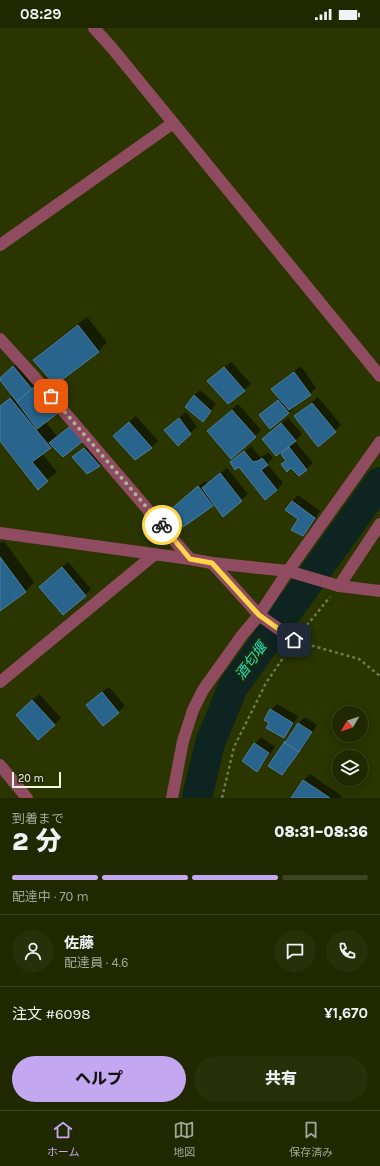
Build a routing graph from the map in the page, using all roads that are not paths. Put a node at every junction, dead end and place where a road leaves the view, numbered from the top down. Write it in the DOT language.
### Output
graph roads {
  1 [pos="94,28"];
  2 [pos="174,123"];
  3 [pos="0,245"];
  4 [pos="1,340"];
  5 [pos="380,376"];
  6 [pos="380,442"];
  7 [pos="380,524"];
  8 [pos="0,533"];
  9 [pos="155,554"];
  10 [pos="190,559"];
  11 [pos="212,563"];
  12 [pos="289,571"];
  13 [pos="339,585"];
  14 [pos="380,591"];
  15 [pos="259,615"];
  16 [pos="294,640"];
  17 [pos="0,682"];
  18 [pos="0,765"];
  19 [pos="27,798"];
  20 [pos="172,798"];
  1 -- 2 [label="street"];
  2 -- 3 [label="street"];
  2 -- 5 [label="street"];
  4 -- 10 [label="street"];
  6 -- 12 [label="street"];
  7 -- 13 [label="street"];
  8 -- 9 [label="street"];
  9 -- 10 [label="street"];
  9 -- 17 [label="street"];
  10 -- 11 [label="street"];
  11 -- 12 [label="street"];
  11 -- 15 [label="street"];
  12 -- 13 [label="street"];
  12 -- 15 [label="street"];
  13 -- 14 [label="street"];
  15 -- 16 [label="street"];
  15 -- 20 [label="street"];
  18 -- 19 [label="street"];
}
